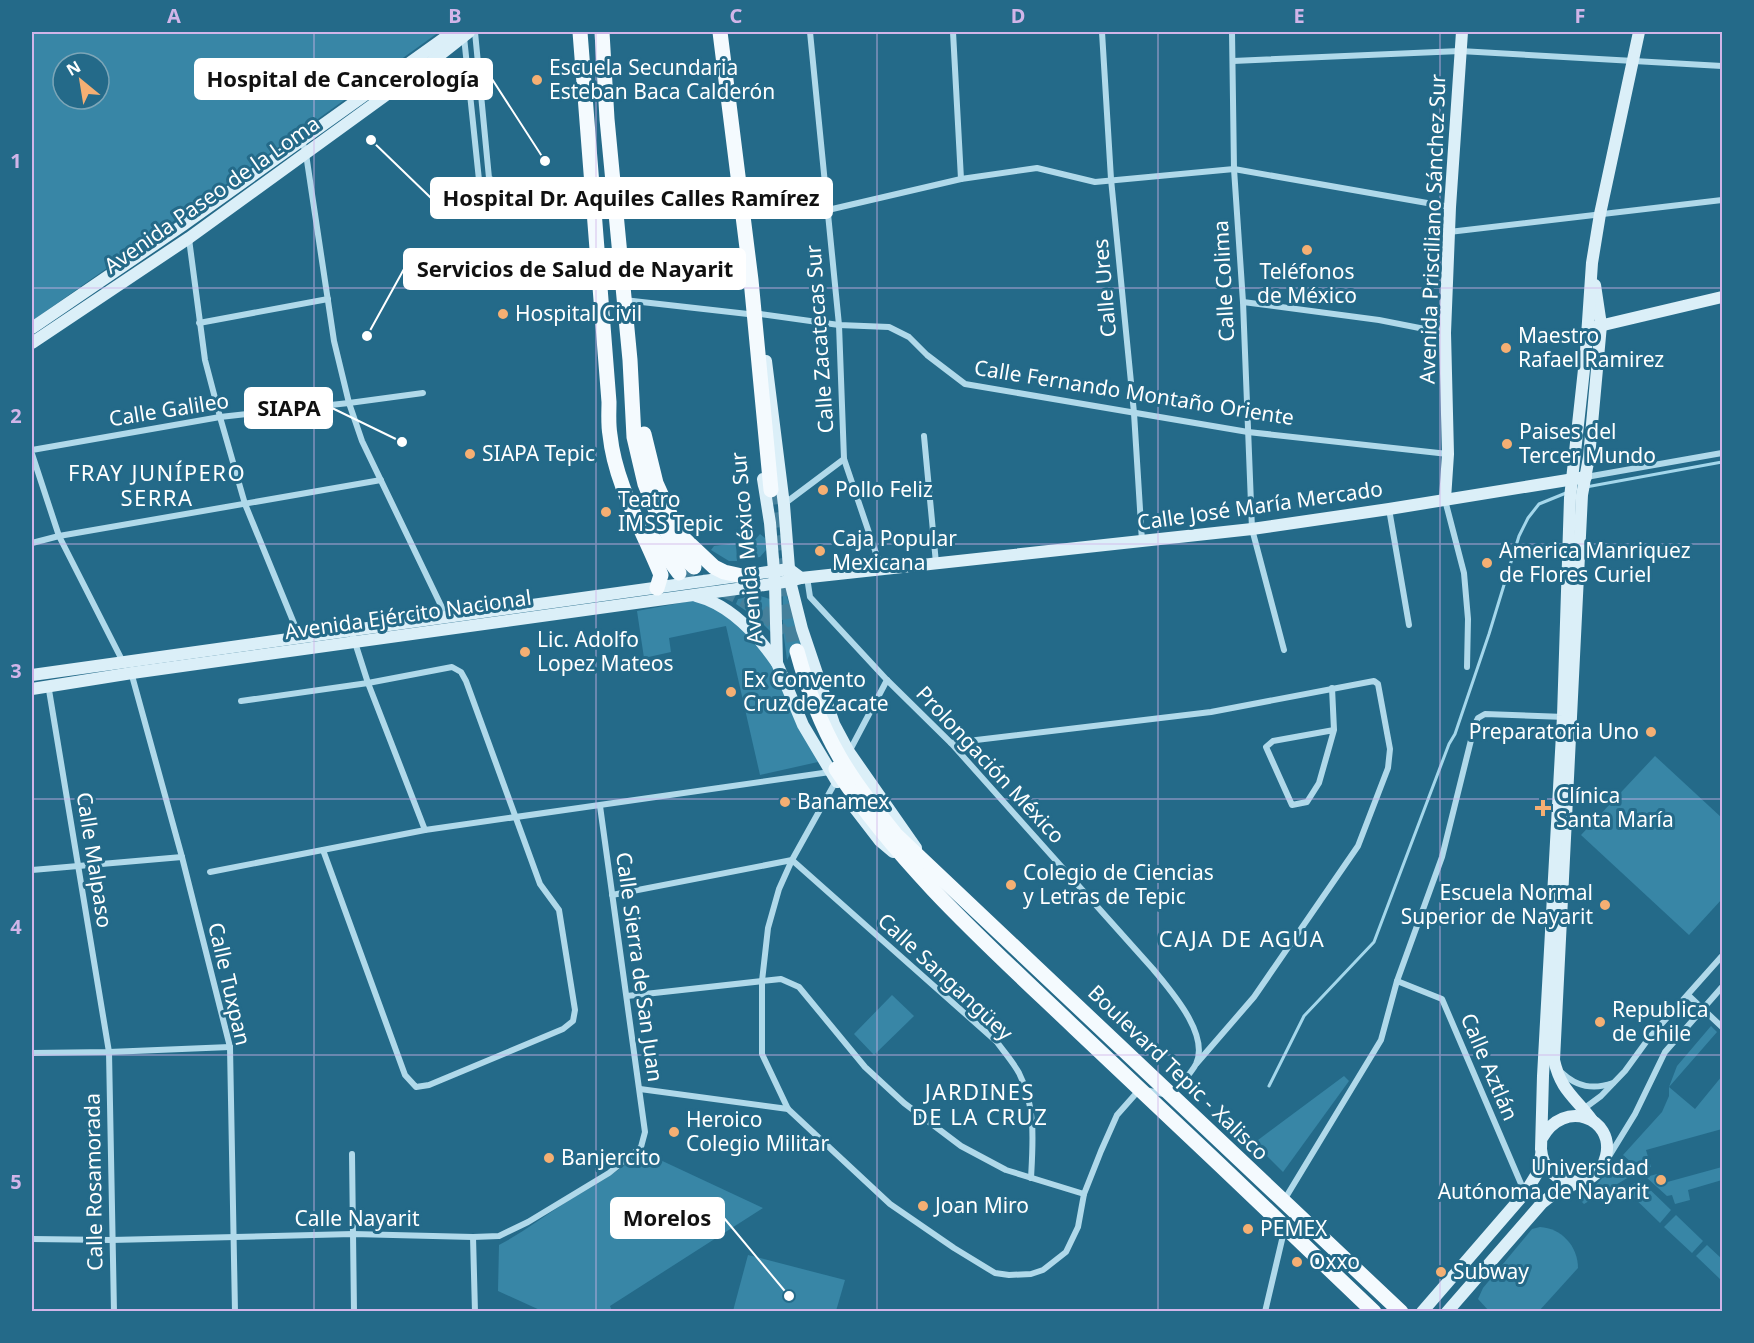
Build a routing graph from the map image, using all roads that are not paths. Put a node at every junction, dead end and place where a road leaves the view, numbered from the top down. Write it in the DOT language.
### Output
graph roads {
  1 [pos="464,32"];
  2 [pos="580,32"];
  3 [pos="602,32"];
  4 [pos="720,32"];
  5 [pos="810,32"];
  6 [pos="953,32"];
  7 [pos="1102,32"];
  8 [pos="1232,32"];
  9 [pos="1462,32"];
  10 [pos="1639,32"];
  11 [pos="1460,51"];
  12 [pos="1233,61"];
  13 [pos="1633,61"];
  14 [pos="1722,66"];
  15 [pos="302,140"];
  16 [pos="484,141"];
  17 [pos="474,142"];
  18 [pos="306,154"];
  19 [pos="1234,169"];
  20 [pos="612,178"];
  21 [pos="961,178"];
  22 [pos="1111,179"];
  23 [pos="592,182"];
  24 [pos="1722,200"];
  25 [pos="1450,207"];
  26 [pos="828,210"];
  27 [pos="1600,214"];
  28 [pos="183,225"];
  29 [pos="1449,232"];
  30 [pos="189,238"];
  31 [pos="1592,263"];
  32 [pos="751,280"];
  33 [pos="1722,297"];
  34 [pos="328,299"];
  35 [pos="623,300"];
  36 [pos="1243,303"];
  37 [pos="754,314"];
  38 [pos="198,323"];
  39 [pos="839,325"];
  40 [pos="1601,325"];
  41 [pos="32,328"];
  42 [pos="1586,329"];
  43 [pos="1445,333"];
  44 [pos="32,344"];
  45 [pos="630,360"];
  46 [pos="423,393"];
  47 [pos="609,402"];
  48 [pos="349,403"];
  49 [pos="1134,413"];
  50 [pos="220,417"];
  51 [pos="1248,432"];
  52 [pos="924,436"];
  53 [pos="32,452"];
  54 [pos="1722,453"];
  55 [pos="1448,454"];
  56 [pos="844,459"];
  57 [pos="381,480"];
  58 [pos="1578,487"];
  59 [pos="771,490"];
  60 [pos="1445,499"];
  61 [pos="245,504"];
  62 [pos="784,505"];
  63 [pos="1389,509"];
  64 [pos="1252,529"];
  65 [pos="59,536"];
  66 [pos="1143,542"];
  67 [pos="32,543"];
  68 [pos="936,563"];
  69 [pos="694,567"];
  70 [pos="881,568"];
  71 [pos="679,573"];
  72 [pos="742,576"];
  73 [pos="797,576"];
  74 [pos="774,577"];
  75 [pos="657,588"];
  76 [pos="692,594"];
  77 [pos="449,623"];
  78 [pos="1409,625"];
  79 [pos="353,636"];
  80 [pos="302,643"];
  81 [pos="1284,650"];
  82 [pos="794,653"];
  83 [pos="123,662"];
  84 [pos="777,663"];
  85 [pos="1467,667"];
  86 [pos="47,673"];
  87 [pos="132,673"];
  88 [pos="32,675"];
  89 [pos="887,680"];
  90 [pos="368,683"];
  91 [pos="48,687"];
  92 [pos="1332,688"];
  93 [pos="32,689"];
  94 [pos="241,701"];
  95 [pos="1567,717"];
  96 [pos="1334,730"];
  97 [pos="951,743"];
  98 [pos="849,752"];
  99 [pos="833,777"];
  100 [pos="600,806"];
  101 [pos="517,818"];
  102 [pos="425,830"];
  103 [pos="323,850"];
  104 [pos="182,857"];
  105 [pos="792,860"];
  106 [pos="79,866"];
  107 [pos="923,869"];
  108 [pos="32,870"];
  109 [pos="210,872"];
  110 [pos="612,895"];
  111 [pos="1722,956"];
  112 [pos="762,981"];
  113 [pos="1396,981"];
  114 [pos="1722,987"];
  115 [pos="1688,995"];
  116 [pos="627,996"];
  117 [pos="1703,1009"];
  118 [pos="1722,1028"];
  119 [pos="230,1047"];
  120 [pos="32,1053"];
  121 [pos="109,1053"];
  122 [pos="1554,1060"];
  123 [pos="1197,1063"];
  124 [pos="1613,1083"];
  125 [pos="640,1089"];
  126 [pos="1140,1089"];
  127 [pos="1171,1096"];
  128 [pos="788,1109"];
  129 [pos="1584,1110"];
  130 [pos="1566,1116"];
  131 [pos="1593,1121"];
  132 [pos="645,1132"];
  133 [pos="1542,1138"];
  134 [pos="1541,1151"];
  135 [pos="352,1154"];
  136 [pos="1599,1171"];
  137 [pos="1030,1178"];
  138 [pos="1578,1182"];
  139 [pos="1526,1193"];
  140 [pos="1084,1194"];
  141 [pos="1283,1202"];
  142 [pos="1285,1227"];
  143 [pos="353,1234"];
  144 [pos="234,1237"];
  145 [pos="473,1237"];
  146 [pos="32,1239"];
  147 [pos="111,1239"];
  148 [pos="114,1311"];
  149 [pos="235,1311"];
  150 [pos="354,1311"];
  151 [pos="475,1311"];
  152 [pos="1265,1311"];
  153 [pos="1374,1311"];
  154 [pos="1401,1311"];
  155 [pos="1422,1311"];
  156 [pos="1447,1311"];
  1 -- 15 [label="main road, Avenida Paseo de la Loma"];
  1 -- 16 [label="street"];
  1 -- 17 [label="street"];
  1 -- 18 [label="main road, Avenida Paseo de la Loma"];
  2 -- 23 [label="main road"];
  3 -- 20 [label="main road"];
  4 -- 32 [label="main road, Avenida México Sur"];
  5 -- 26 [label="street, Calle Zacatecas Sur"];
  6 -- 21 [label="street"];
  7 -- 22 [label="street, Calle Ures"];
  8 -- 12 [label="street, Calle Colima"];
  9 -- 11 [label="main road, Avenida Prisciliano Sánchez Sur"];
  10 -- 13 [label="main road"];
  11 -- 12 [label="street"];
  11 -- 13 [label="street"];
  11 -- 25 [label="main road, Avenida Prisciliano Sánchez Sur"];
  12 -- 19 [label="street, Calle Colima"];
  13 -- 14 [label="street"];
  13 -- 27 [label="main road"];
  15 -- 18 [label="street"];
  15 -- 28 [label="main road, Avenida Paseo de la Loma"];
  16 -- 17 [label="street"];
  16 -- 17 [label="street"];
  18 -- 30 [label="main road, Avenida Paseo de la Loma"];
  18 -- 34 [label="street"];
  19 -- 22 [label="street"];
  19 -- 25 [label="street"];
  19 -- 36 [label="street, Calle Colima"];
  20 -- 23 [label="main road"];
  20 -- 35 [label="main road"];
  21 -- 22 [label="street"];
  21 -- 26 [label="street"];
  22 -- 49 [label="street, Calle Ures"];
  23 -- 47 [label="main road"];
  24 -- 27 [label="street"];
  25 -- 29 [label="main road, Avenida Prisciliano Sánchez Sur"];
  26 -- 39 [label="street, Calle Zacatecas Sur"];
  27 -- 29 [label="street"];
  27 -- 31 [label="main road"];
  28 -- 30 [label="street"];
  28 -- 41 [label="main road, Avenida Paseo de la Loma"];
  29 -- 43 [label="main road, Avenida Prisciliano Sánchez Sur"];
  30 -- 38 [label="street"];
  30 -- 44 [label="main road, Avenida Paseo de la Loma"];
  31 -- 40 [label="main road"];
  31 -- 42 [label="main road"];
  32 -- 37 [label="main road, Avenida México Sur"];
  32 -- 59 [label="main road"];
  33 -- 40 [label="main road"];
  34 -- 38 [label="street"];
  34 -- 48 [label="street"];
  35 -- 37 [label="street, Calle Fernando Montaño Oriente"];
  35 -- 45 [label="main road"];
  36 -- 43 [label="street"];
  36 -- 51 [label="street, Calle Colima"];
  37 -- 39 [label="street, Calle Fernando Montaño Oriente"];
  37 -- 62 [label="main road, Avenida México Sur"];
  37 -- 74 [label="main road, Avenida México Sur"];
  38 -- 50 [label="street"];
  39 -- 49 [label="street, Calle Fernando Montaño Oriente"];
  39 -- 56 [label="street, Calle Zacatecas Sur"];
  40 -- 42 [label="main road"];
  40 -- 58 [label="main road"];
  42 -- 58 [label="main road"];
  43 -- 55 [label="main road, Avenida Prisciliano Sánchez Sur"];
  45 -- 69 [label="main road"];
  45 -- 72 [label="main road"];
  46 -- 48 [label="street, Calle Galileo"];
  47 -- 71 [label="main road"];
  47 -- 75 [label="main road"];
  48 -- 50 [label="street, Calle Galileo"];
  48 -- 57 [label="street"];
  49 -- 51 [label="street, Calle Fernando Montaño Oriente"];
  49 -- 66 [label="street, Calle Ures"];
  50 -- 53 [label="street, Calle Galileo"];
  50 -- 61 [label="street"];
  51 -- 55 [label="street, Calle Fernando Montaño Oriente"];
  51 -- 64 [label="street, Calle Colima"];
  52 -- 68 [label="street"];
  53 -- 65 [label="street"];
  54 -- 58 [label="street, Calle José María Mercado"];
  55 -- 60 [label="main road, Avenida Prisciliano Sánchez Sur"];
  56 -- 62 [label="street"];
  56 -- 70 [label="street, Calle Zacatecas Sur"];
  57 -- 61 [label="street"];
  57 -- 77 [label="street"];
  58 -- 60 [label="main road, Calle José María Mercado"];
  58 -- 95 [label="main road"];
  60 -- 63 [label="main road, Calle José María Mercado"];
  60 -- 85 [label="street"];
  61 -- 65 [label="street"];
  61 -- 80 [label="street"];
  62 -- 73 [label="main road, Avenida México Sur"];
  63 -- 64 [label="main road, Calle José María Mercado"];
  63 -- 78 [label="street"];
  64 -- 66 [label="main road, Calle José María Mercado"];
  64 -- 81 [label="street, Calle Colima"];
  65 -- 67 [label="street"];
  65 -- 83 [label="street"];
  66 -- 68 [label="main road, Calle José María Mercado"];
  68 -- 70 [label="main road, Calle José María Mercado"];
  70 -- 73 [label="main road, Calle José María Mercado"];
  72 -- 74 [label="main road, Avenida Ejército Nacional"];
  72 -- 75 [label="main road, Avenida Ejército Nacional"];
  73 -- 74 [label="main road, Avenida Ejército Nacional"];
  73 -- 89 [label="street, Prolongación México"];
  73 -- 98 [label="main road, Avenida México Sur"];
  74 -- 76 [label="main road, Avenida Ejército Nacional"];
  74 -- 84 [label="main road, Avenida México Sur"];
  75 -- 77 [label="main road, Avenida Ejército Nacional"];
  76 -- 77 [label="main road, Avenida Ejército Nacional"];
  76 -- 84 [label="main road"];
  77 -- 79 [label="main road, Avenida Ejército Nacional"];
  79 -- 80 [label="main road, Avenida Ejército Nacional"];
  79 -- 90 [label="street"];
  80 -- 83 [label="main road, Avenida Ejército Nacional"];
  80 -- 87 [label="main road, Avenida Ejército Nacional"];
  82 -- 107 [label="main road"];
  83 -- 86 [label="main road, Avenida Ejército Nacional"];
  83 -- 87 [label="street"];
  84 -- 99 [label="main road, Avenida México Sur"];
  86 -- 88 [label="main road, Avenida Ejército Nacional"];
  86 -- 91 [label="street, Calle Malpaso"];
  87 -- 91 [label="main road, Avenida Ejército Nacional"];
  87 -- 104 [label="street, Calle Tuxpan"];
  89 -- 97 [label="street, Prolongación México"];
  89 -- 98 [label="street"];
  90 -- 94 [label="street"];
  90 -- 101 [label="street"];
  90 -- 102 [label="street"];
  91 -- 93 [label="main road, Avenida Ejército Nacional"];
  91 -- 106 [label="street, Calle Malpaso"];
  92 -- 96 [label="street"];
  92 -- 97 [label="street"];
  92 -- 123 [label="street"];
  95 -- 113 [label="street"];
  95 -- 122 [label="main road"];
  95 -- 133 [label="main road"];
  96 -- 96 [label="street"];
  97 -- 123 [label="street, Prolongación México"];
  98 -- 107 [label="main road, Avenida México Sur"];
  99 -- 100 [label="street"];
  99 -- 105 [label="street"];
  99 -- 107 [label="main road, Avenida México Sur"];
  100 -- 101 [label="street"];
  100 -- 110 [label="street, Calle Sierra de San Juan"];
  101 -- 102 [label="street"];
  101 -- 103 [label="street"];
  102 -- 103 [label="street"];
  103 -- 109 [label="street"];
  104 -- 106 [label="street"];
  104 -- 119 [label="street, Calle Tuxpan"];
  105 -- 110 [label="street"];
  105 -- 112 [label="street"];
  105 -- 137 [label="street, Calle Sangangüey"];
  106 -- 108 [label="street"];
  106 -- 121 [label="street, Calle Malpaso"];
  107 -- 126 [label="main road, Boulevard Tepic - Xalisco"];
  107 -- 127 [label="main road, Boulevard Tepic - Xalisco"];
  110 -- 116 [label="street, Calle Sierra de San Juan"];
  111 -- 115 [label="street"];
  112 -- 116 [label="street"];
  112 -- 128 [label="street"];
  112 -- 137 [label="street"];
  113 -- 139 [label="street, Calle Aztlán"];
  113 -- 141 [label="street"];
  114 -- 117 [label="street"];
  115 -- 117 [label="street"];
  115 -- 124 [label="street"];
  116 -- 125 [label="street, Calle Sierra de San Juan"];
  117 -- 118 [label="street"];
  117 -- 136 [label="street"];
  119 -- 121 [label="street"];
  119 -- 144 [label="street, Calle Tuxpan"];
  120 -- 121 [label="street"];
  121 -- 147 [label="street, Calle Rosamorada"];
  122 -- 124 [label="street"];
  122 -- 129 [label="main road"];
  123 -- 127 [label="street"];
  124 -- 129 [label="street"];
  125 -- 128 [label="street"];
  125 -- 132 [label="street, Calle Sierra de San Juan"];
  126 -- 127 [label="street"];
  126 -- 140 [label="street"];
  126 -- 142 [label="main road, Boulevard Tepic - Xalisco"];
  127 -- 141 [label="main road, Boulevard Tepic - Xalisco"];
  128 -- 140 [label="street"];
  129 -- 130 [label="street"];
  129 -- 131 [label="main road"];
  130 -- 131 [label="main road"];
  130 -- 133 [label="main road"];
  131 -- 136 [label="main road"];
  132 -- 145 [label="street, Calle Nayarit"];
  133 -- 134 [label="main road"];
  134 -- 138 [label="main road"];
  134 -- 139 [label="main road"];
  135 -- 143 [label="street"];
  136 -- 138 [label="main road"];
  137 -- 140 [label="street"];
  138 -- 156 [label="main road"];
  139 -- 155 [label="main road"];
  141 -- 154 [label="main road, Boulevard Tepic - Xalisco"];
  142 -- 152 [label="street"];
  142 -- 153 [label="main road, Boulevard Tepic - Xalisco"];
  143 -- 144 [label="street, Calle Nayarit"];
  143 -- 145 [label="street, Calle Nayarit"];
  143 -- 150 [label="street"];
  144 -- 147 [label="street, Calle Nayarit"];
  144 -- 149 [label="street, Calle Tuxpan"];
  145 -- 151 [label="street"];
  146 -- 147 [label="street, Calle Nayarit"];
  147 -- 148 [label="street, Calle Rosamorada"];
}
